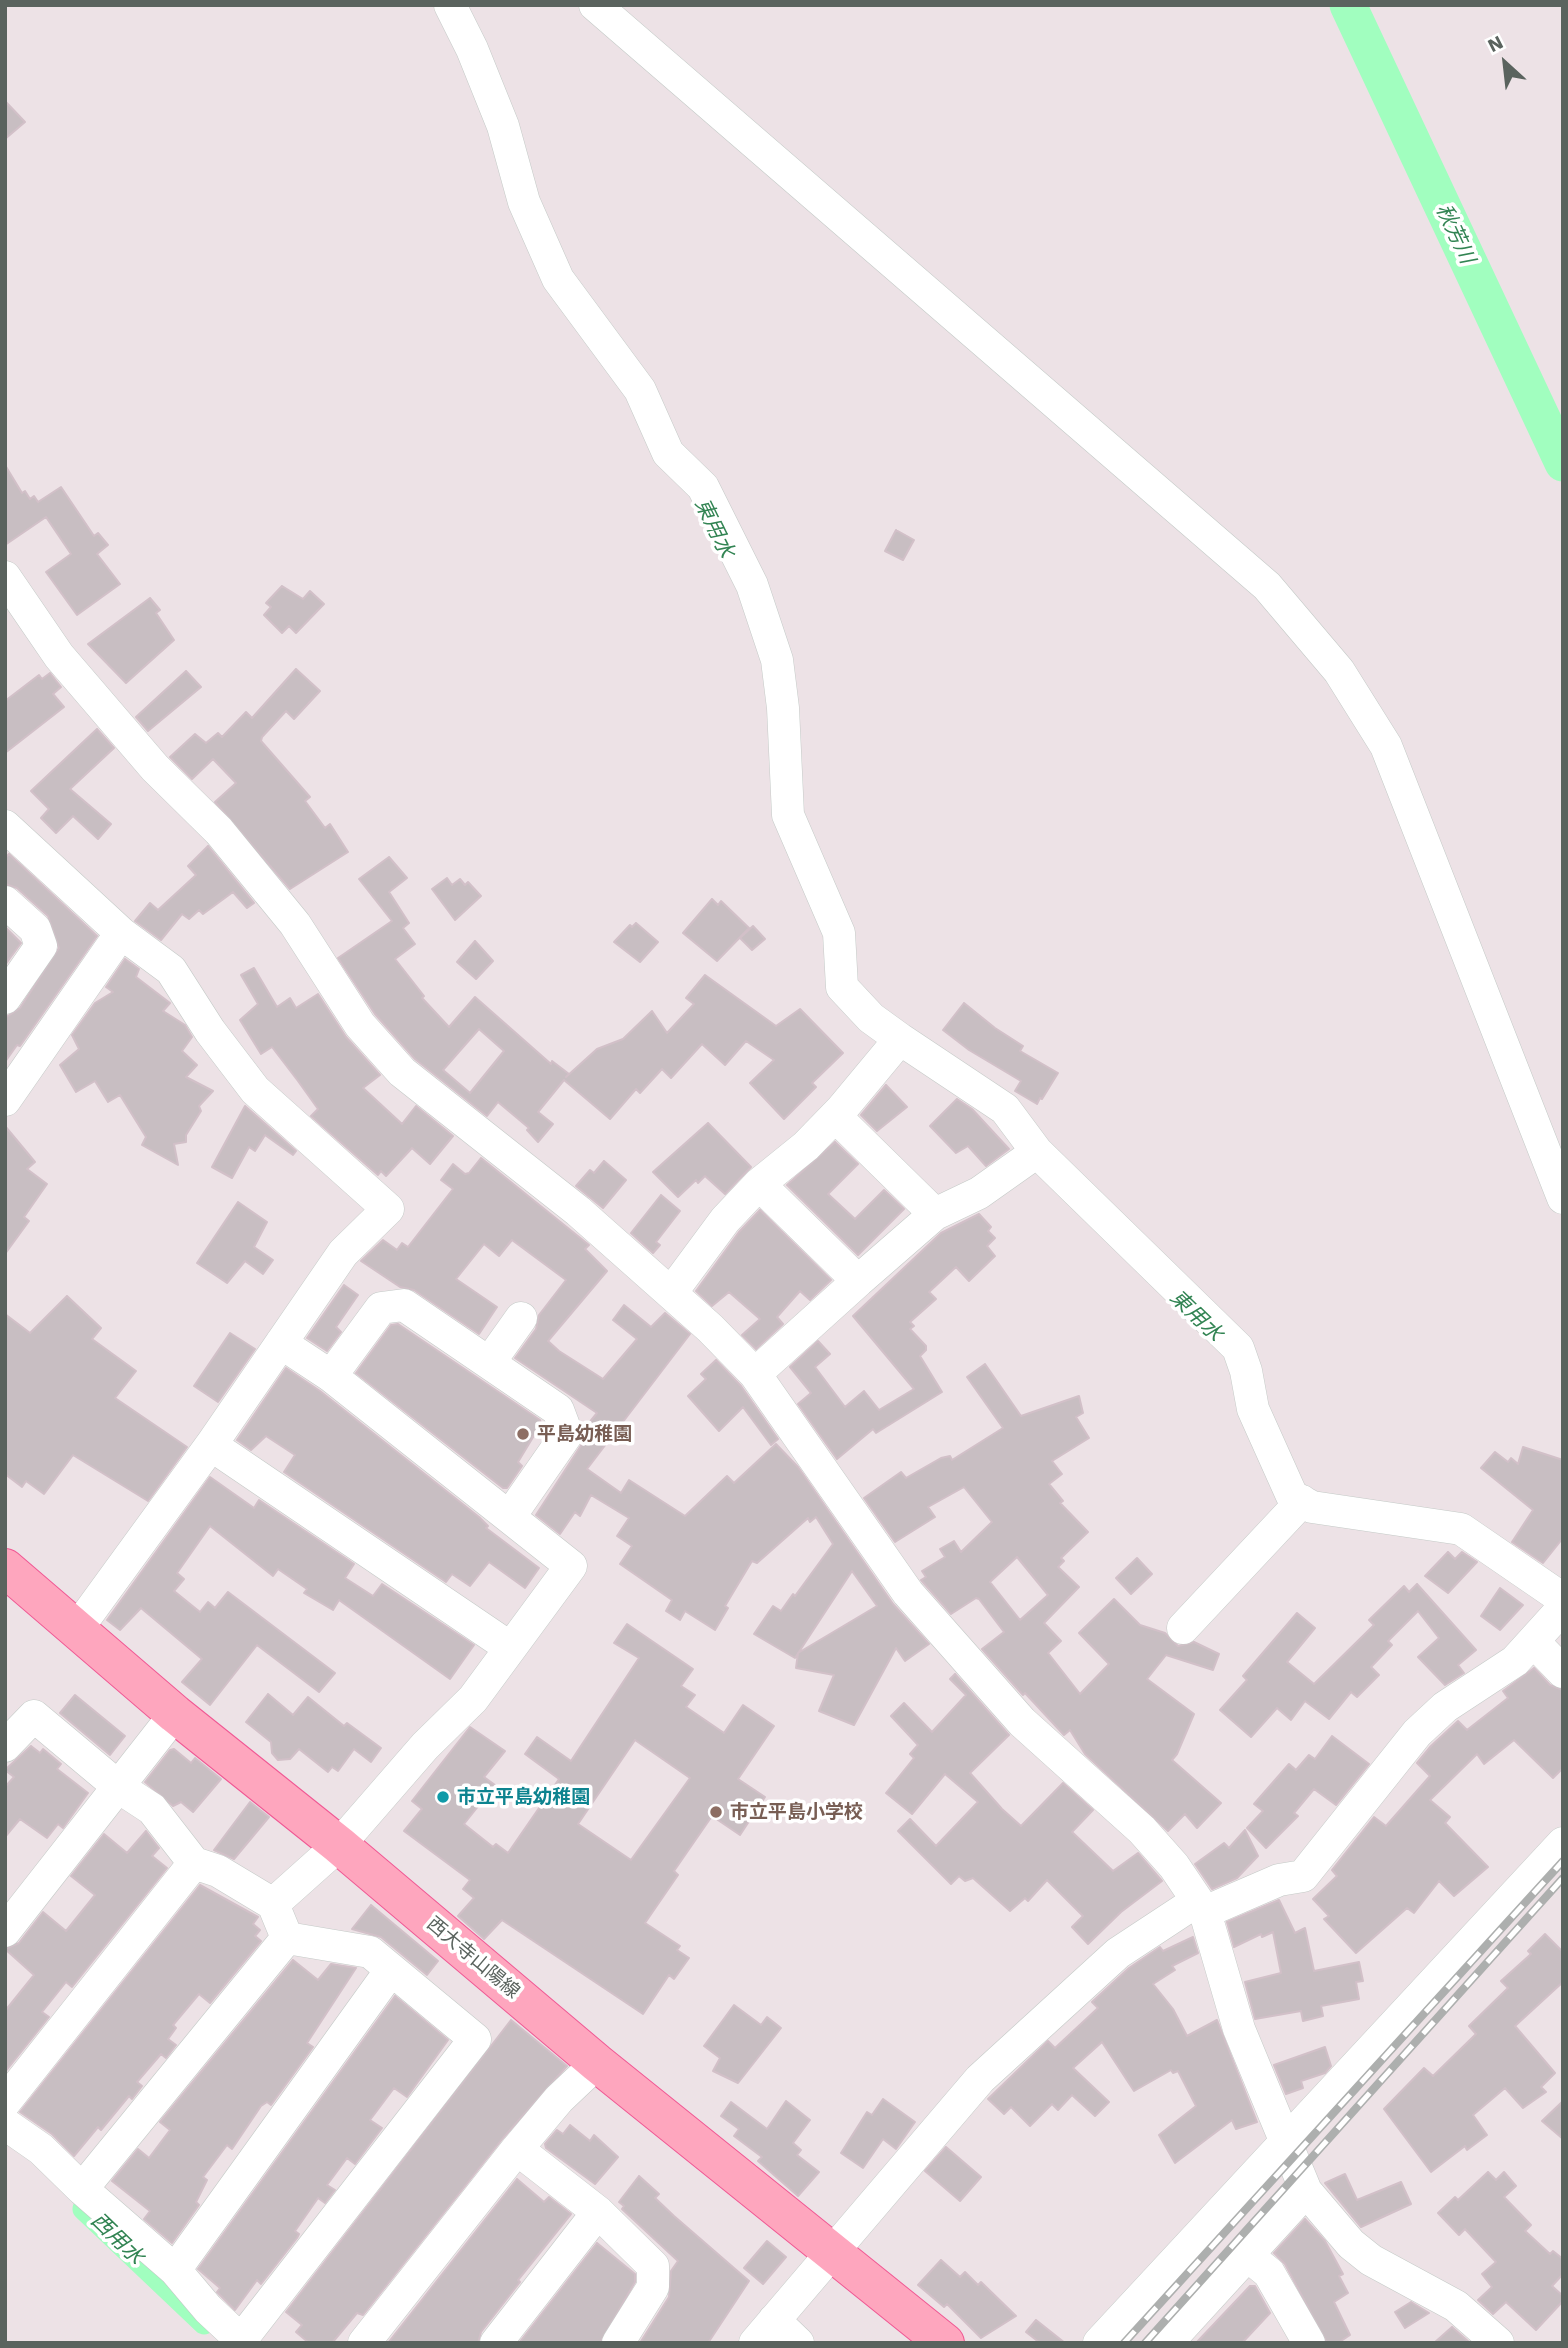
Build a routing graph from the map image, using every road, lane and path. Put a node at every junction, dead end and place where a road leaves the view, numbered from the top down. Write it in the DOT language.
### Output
graph roads {
  1 [pos="450,5"];
  2 [pos="595,5"];
  3 [pos="5,577"];
  4 [pos="5,826"];
  5 [pos="5,902"];
  6 [pos="121,933"];
  7 [pos="5,998"];
  8 [pos="900,1039"];
  9 [pos="5,1100"];
  10 [pos="835,1115"];
  11 [pos="1037,1152"];
  12 [pos="760,1184"];
  13 [pos="1563,1198"];
  14 [pos="935,1214"];
  15 [pos="858,1281"];
  16 [pos="671,1293"];
  17 [pos="521,1318"];
  18 [pos="281,1343"];
  19 [pos="489,1363"];
  20 [pos="755,1374"];
  21 [pos="331,1376"];
  22 [pos="211,1445"];
  23 [pos="1302,1501"];
  24 [pos="510,1516"];
  25 [pos="5,1568"];
  26 [pos="1563,1599"];
  27 [pos="1563,1608"];
  28 [pos="77,1629"];
  29 [pos="1184,1629"];
  30 [pos="1534,1641"];
  31 [pos="509,1647"];
  32 [pos="1563,1672"];
  33 [pos="174,1714"];
  34 [pos="5,1746"];
  35 [pos="120,1788"];
  36 [pos="1563,1843"];
  37 [pos="339,1845"];
  38 [pos="194,1863"];
  39 [pos="274,1904"];
  40 [pos="1201,1907"];
  41 [pos="5,1931"];
  42 [pos="287,1938"];
  43 [pos="391,1970"];
  44 [pos="597,2063"];
  45 [pos="5,2102"];
  46 [pos="5,2124"];
  47 [pos="1285,2142"];
  48 [pos="517,2149"];
  49 [pos="82,2189"];
  50 [pos="1306,2191"];
  51 [pos="598,2212"];
  52 [pos="832,2253"];
  53 [pos="1247,2255"];
  54 [pos="175,2270"];
  55 [pos="765,2332"];
  56 [pos="364,2343"];
  57 [pos="496,2343"];
  58 [pos="618,2343"];
  59 [pos="798,2343"];
  60 [pos="945,2343"];
  61 [pos="1099,2343"];
  62 [pos="1167,2343"];
  63 [pos="1309,2343"];
  64 [pos="1498,2343"];
  1 -- 8 [label="street"];
  2 -- 13 [label="street"];
  3 -- 16 [label="street"];
  4 -- 6 [label="street"];
  5 -- 7 [label="street"];
  6 -- 9 [label="street"];
  6 -- 18 [label="street"];
  8 -- 10 [label="street"];
  8 -- 11 [label="street"];
  10 -- 12 [label="street"];
  10 -- 14 [label="street"];
  11 -- 14 [label="street"];
  11 -- 23 [label="street"];
  12 -- 15 [label="street"];
  12 -- 16 [label="street"];
  14 -- 15 [label="street"];
  15 -- 20 [label="street"];
  16 -- 20 [label="street"];
  17 -- 19 [label="street"];
  18 -- 21 [label="street"];
  18 -- 22 [label="street"];
  19 -- 21 [label="street"];
  19 -- 24 [label="street"];
  20 -- 40 [label="street"];
  21 -- 24 [label="street"];
  22 -- 28 [label="street"];
  22 -- 31 [label="street"];
  23 -- 26 [label="street"];
  23 -- 29 [label="street"];
  24 -- 31 [label="street"];
  25 -- 28 [label="main road, 西大寺山陽線"];
  27 -- 30 [label="street"];
  28 -- 33 [label="main road, 西大寺山陽線"];
  30 -- 32 [label="street"];
  30 -- 40 [label="street"];
  31 -- 37 [label="street"];
  33 -- 35 [label="street"];
  33 -- 37 [label="main road, 西大寺山陽線"];
  34 -- 35 [label="street"];
  35 -- 38 [label="street"];
  35 -- 41 [label="street"];
  36 -- 47 [label="street"];
  37 -- 39 [label="street"];
  37 -- 44 [label="main road, 西大寺山陽線"];
  38 -- 39 [label="street"];
  38 -- 45 [label="street"];
  39 -- 42 [label="street"];
  40 -- 47 [label="street"];
  40 -- 52 [label="street"];
  42 -- 43 [label="street"];
  42 -- 49 [label="street"];
  43 -- 54 [label="street"];
  43 -- 54 [label="street"];
  44 -- 48 [label="street"];
  44 -- 52 [label="main road, 西大寺山陽線"];
  46 -- 49 [label="street"];
  47 -- 50 [label="street"];
  47 -- 61 [label="street"];
  48 -- 51 [label="street"];
  48 -- 56 [label="street"];
  49 -- 54 [label="street"];
  50 -- 53 [label="street"];
  50 -- 64 [label="street"];
  51 -- 57 [label="street"];
  51 -- 58 [label="street"];
  52 -- 55 [label="street"];
  52 -- 60 [label="main road, 西大寺山陽線"];
  53 -- 62 [label="street"];
  53 -- 63 [label="street"];
  55 -- 59 [label="street"];
}
